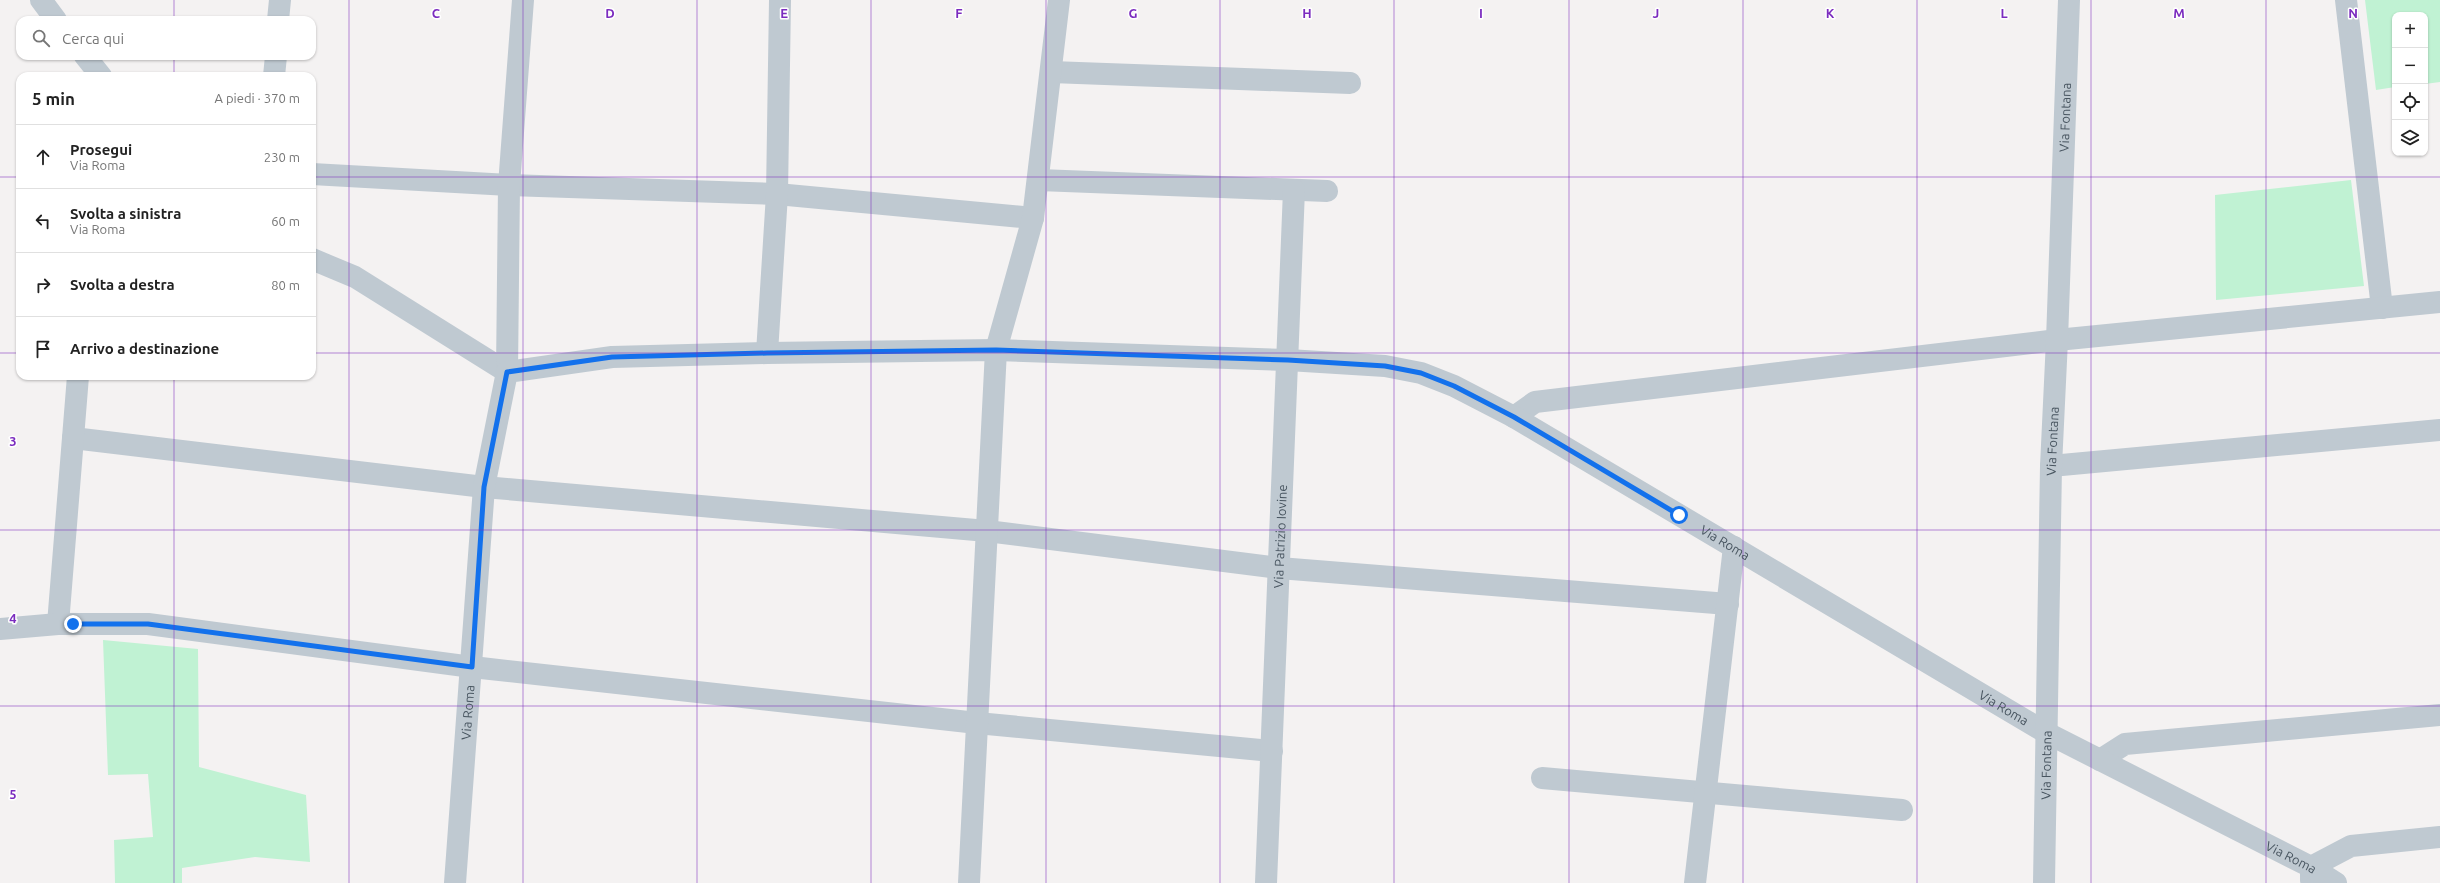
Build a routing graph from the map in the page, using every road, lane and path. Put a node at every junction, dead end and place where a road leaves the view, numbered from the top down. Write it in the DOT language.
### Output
graph roads {
  1 [pos="41,0"];
  2 [pos="280,0"];
  3 [pos="523,0"];
  4 [pos="780,0"];
  5 [pos="1060,0"];
  6 [pos="2069,0"];
  7 [pos="2346,0"];
  8 [pos="53,16"];
  9 [pos="278,16"];
  10 [pos="88,60"];
  11 [pos="276,60"];
  12 [pos="98,72"];
  13 [pos="274,72"];
  14 [pos="1051,72"];
  15 [pos="1350,83"];
  16 [pos="316,174"];
  17 [pos="1039,180"];
  18 [pos="509,185"];
  19 [pos="1294,190"];
  20 [pos="1327,191"];
  21 [pos="777,194"];
  22 [pos="1033,218"];
  23 [pos="316,261"];
  24 [pos="2440,302"];
  25 [pos="2382,308"];
  26 [pos="2058,340"];
  27 [pos="996,350"];
  28 [pos="767,353"];
  29 [pos="1288,360"];
  30 [pos="507,372"];
  31 [pos="78,380"];
  32 [pos="1514,417"];
  33 [pos="2440,430"];
  34 [pos="73,438"];
  35 [pos="2051,466"];
  36 [pos="484,487"];
  37 [pos="987,531"];
  38 [pos="1734,547"];
  39 [pos="1279,568"];
  40 [pos="1728,604"];
  41 [pos="58,624"];
  42 [pos="0,629"];
  43 [pos="472,667"];
  44 [pos="2440,715"];
  45 [pos="977,723"];
  46 [pos="2045,732"];
  47 [pos="1272,751"];
  48 [pos="2100,760"];
  49 [pos="1542,778"];
  50 [pos="1706,792"];
  51 [pos="1902,810"];
  52 [pos="2440,837"];
  53 [pos="2311,875"];
  54 [pos="455,883"];
  55 [pos="969,883"];
  56 [pos="1266,883"];
  57 [pos="1695,883"];
  58 [pos="2044,883"];
  59 [pos="2336,883"];
  1 -- 8 [label="street"];
  2 -- 9 [label="street"];
  3 -- 18 [label="street"];
  4 -- 21 [label="street"];
  5 -- 14 [label="street"];
  6 -- 26 [label="street, Via Fontana"];
  7 -- 25 [label="street"];
  10 -- 12 [label="street"];
  11 -- 13 [label="street"];
  14 -- 15 [label="street"];
  14 -- 17 [label="street"];
  16 -- 18 [label="street"];
  17 -- 19 [label="street"];
  17 -- 22 [label="street"];
  18 -- 21 [label="street"];
  18 -- 30 [label="street"];
  19 -- 20 [label="street"];
  19 -- 29 [label="street, Via Patrizio Iovine"];
  21 -- 22 [label="street"];
  21 -- 28 [label="street"];
  22 -- 27 [label="street"];
  23 -- 30 [label="street"];
  24 -- 25 [label="street"];
  25 -- 26 [label="street"];
  26 -- 32 [label="street"];
  26 -- 35 [label="street, Via Fontana"];
  27 -- 28 [label="street, Via Roma"];
  27 -- 29 [label="street, Via Roma"];
  27 -- 37 [label="street"];
  28 -- 30 [label="street, Via Roma"];
  29 -- 32 [label="street, Via Roma"];
  29 -- 39 [label="street, Via Patrizio Iovine"];
  30 -- 36 [label="street, Via Roma"];
  31 -- 34 [label="street"];
  32 -- 38 [label="street, Via Roma"];
  33 -- 35 [label="street"];
  34 -- 36 [label="street"];
  34 -- 41 [label="street"];
  35 -- 46 [label="street, Via Fontana"];
  36 -- 37 [label="street"];
  36 -- 43 [label="street, Via Roma"];
  37 -- 39 [label="street"];
  37 -- 45 [label="street"];
  38 -- 40 [label="street"];
  38 -- 46 [label="street, Via Roma"];
  39 -- 40 [label="street"];
  39 -- 47 [label="street, Via Patrizio Iovine"];
  40 -- 50 [label="street"];
  41 -- 42 [label="street"];
  41 -- 43 [label="street"];
  43 -- 45 [label="street"];
  43 -- 54 [label="street, Via Roma"];
  44 -- 48 [label="street"];
  45 -- 47 [label="street"];
  45 -- 55 [label="street"];
  46 -- 48 [label="street, Via Roma"];
  46 -- 58 [label="street, Via Fontana"];
  47 -- 56 [label="street, Via Patrizio Iovine"];
  48 -- 53 [label="street, Via Roma"];
  49 -- 50 [label="street"];
  50 -- 51 [label="street"];
  50 -- 57 [label="street"];
  52 -- 53 [label="street"];
  53 -- 59 [label="street, Via Roma"];
}
